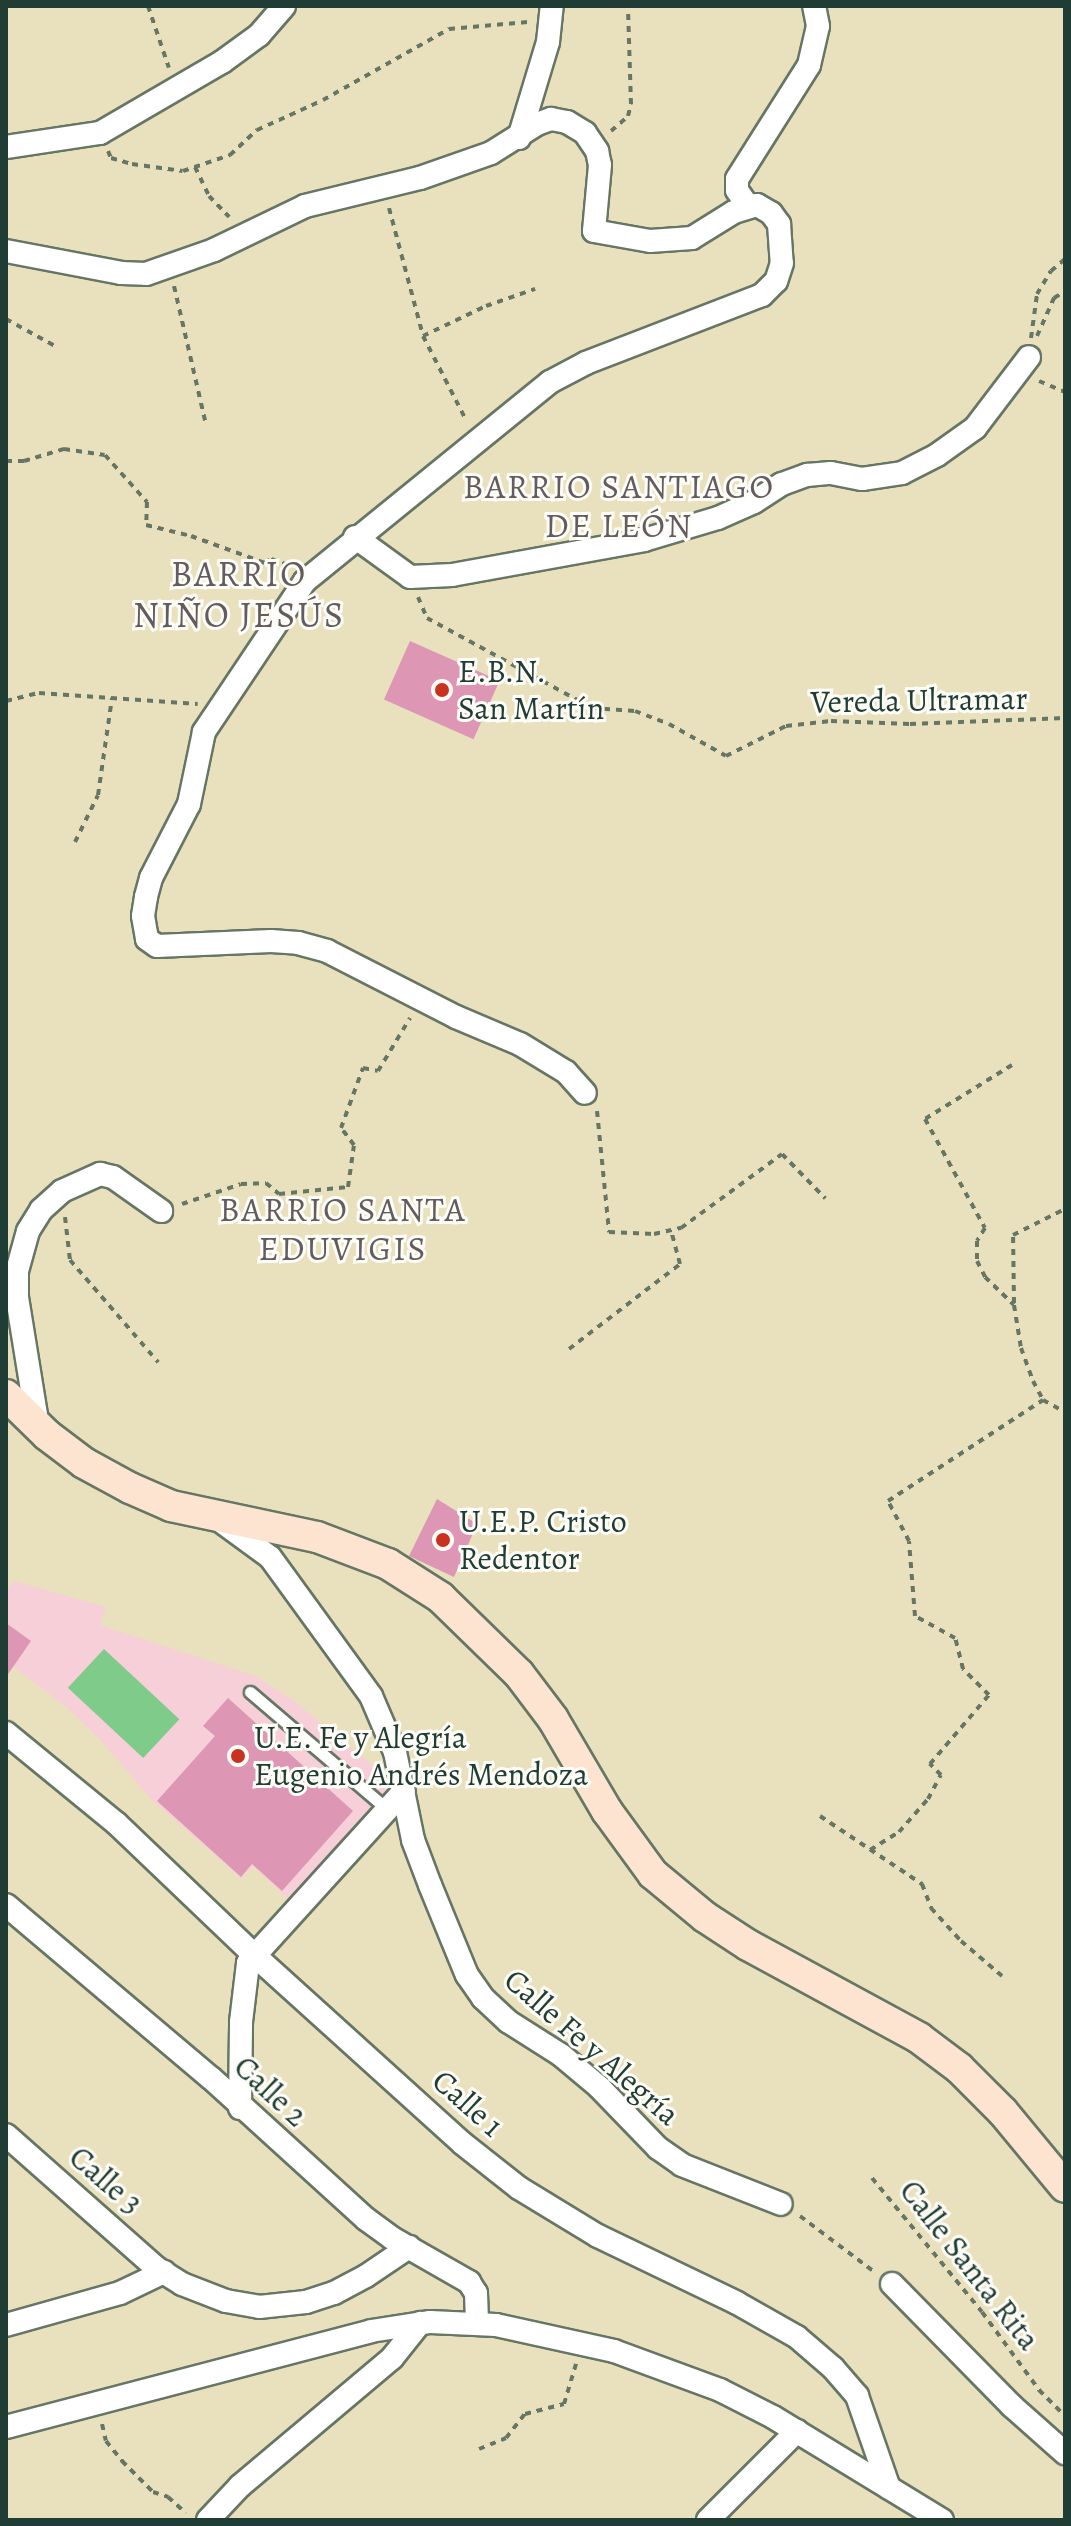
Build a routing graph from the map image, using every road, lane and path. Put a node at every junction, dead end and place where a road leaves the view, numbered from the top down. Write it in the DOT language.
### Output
graph roads {
  1 [pos="148,6"];
  2 [pos="284,6"];
  3 [pos="628,6"];
  4 [pos="814,6"];
  5 [pos="551,13"];
  6 [pos="176,88"];
  7 [pos="100,133"];
  8 [pos="519,138"];
  9 [pos="593,144"];
  10 [pos="6,147"];
  11 [pos="195,167"];
  12 [pos="384,186"];
  13 [pos="748,206"];
  14 [pos="242,237"];
  15 [pos="6,251"];
  16 [pos="1065,259"];
  17 [pos="170,268"];
  18 [pos="535,289"];
  19 [pos="1065,291"];
  20 [pos="6,319"];
  21 [pos="423,336"];
  22 [pos="57,347"];
  23 [pos="1024,365"];
  24 [pos="1065,392"];
  25 [pos="205,420"];
  26 [pos="476,441"];
  27 [pos="6,461"];
  28 [pos="355,537"];
  29 [pos="312,573"];
  30 [pos="410,577"];
  31 [pos="112,698"];
  32 [pos="6,701"];
  33 [pos="218,706"];
  34 [pos="1065,718"];
  35 [pos="75,842"];
  36 [pos="422,998"];
  37 [pos="1012,1065"];
  38 [pos="585,1093"];
  39 [pos="62,1191"];
  40 [pos="825,1198"];
  41 [pos="1065,1209"];
  42 [pos="161,1211"];
  43 [pos="671,1230"];
  44 [pos="1014,1305"];
  45 [pos="569,1349"];
  46 [pos="158,1362"];
  47 [pos="6,1395"];
  48 [pos="1043,1400"];
  49 [pos="1065,1412"];
  50 [pos="38,1428"];
  51 [pos="214,1516"];
  52 [pos="250,1692"];
  53 [pos="6,1733"];
  54 [pos="404,1791"];
  55 [pos="387,1809"];
  56 [pos="820,1816"];
  57 [pos="870,1850"];
  58 [pos="6,1905"];
  59 [pos="253,1954"];
  60 [pos="1002,1976"];
  61 [pos="240,2108"];
  62 [pos="6,2135"];
  63 [pos="872,2178"];
  64 [pos="1065,2187"];
  65 [pos="781,2204"];
  66 [pos="409,2247"];
  67 [pos="164,2272"];
  68 [pos="892,2284"];
  69 [pos="420,2323"];
  70 [pos="477,2323"];
  71 [pos="6,2325"];
  72 [pos="583,2343"];
  73 [pos="96,2402"];
  74 [pos="1065,2416"];
  75 [pos="6,2427"];
  76 [pos="797,2431"];
  77 [pos="479,2449"];
  78 [pos="1065,2453"];
  79 [pos="889,2488"];
  80 [pos="195,2520"];
  81 [pos="208,2520"];
  82 [pos="708,2520"];
  83 [pos="942,2520"];
  1 -- 6 [label="path"];
  2 -- 6 [label="street"];
  3 -- 9 [label="path"];
  4 -- 13 [label="street"];
  5 -- 8 [label="street"];
  5 -- 11 [label="path"];
  6 -- 7 [label="street"];
  7 -- 10 [label="street"];
  7 -- 11 [label="path"];
  8 -- 9 [label="street"];
  8 -- 12 [label="street"];
  9 -- 13 [label="street"];
  11 -- 14 [label="path"];
  12 -- 14 [label="street"];
  12 -- 21 [label="path"];
  13 -- 26 [label="street"];
  14 -- 17 [label="street"];
  15 -- 17 [label="street"];
  16 -- 23 [label="path"];
  17 -- 25 [label="path"];
  18 -- 21 [label="path"];
  19 -- 23 [label="path"];
  20 -- 22 [label="path"];
  21 -- 26 [label="path"];
  23 -- 24 [label="path"];
  23 -- 30 [label="street"];
  26 -- 28 [label="street"];
  27 -- 29 [label="path"];
  28 -- 29 [label="street"];
  28 -- 30 [label="street"];
  29 -- 33 [label="street"];
  30 -- 34 [label="path, Vereda Ultramar"];
  31 -- 32 [label="path"];
  31 -- 33 [label="path"];
  31 -- 35 [label="path"];
  33 -- 36 [label="street"];
  36 -- 38 [label="street"];
  36 -- 42 [label="path"];
  37 -- 44 [label="path"];
  38 -- 43 [label="path"];
  39 -- 42 [label="street"];
  39 -- 46 [label="path"];
  39 -- 50 [label="street"];
  40 -- 43 [label="path"];
  41 -- 44 [label="path"];
  43 -- 45 [label="path"];
  44 -- 48 [label="path"];
  47 -- 50 [label="main road"];
  48 -- 49 [label="path"];
  48 -- 57 [label="path"];
  50 -- 51 [label="main road"];
  51 -- 54 [label="street, Calle Fe y Alegría"];
  51 -- 64 [label="main road"];
  52 -- 55 [label="lane"];
  53 -- 59 [label="street, Calle 1"];
  54 -- 55 [label="street"];
  54 -- 65 [label="street, Calle Fe y Alegría"];
  55 -- 59 [label="street"];
  56 -- 57 [label="path"];
  57 -- 60 [label="path"];
  58 -- 61 [label="street, Calle 2"];
  59 -- 61 [label="street"];
  59 -- 79 [label="street, Calle 1"];
  61 -- 66 [label="street, Calle 2"];
  62 -- 67 [label="street, Calle 3"];
  63 -- 74 [label="path, Calle Santa Rita"];
  65 -- 68 [label="path"];
  66 -- 67 [label="street, Calle 3"];
  66 -- 70 [label="street, Calle 2"];
  67 -- 71 [label="street"];
  68 -- 78 [label="street"];
  69 -- 70 [label="street"];
  69 -- 73 [label="street"];
  69 -- 81 [label="street"];
  70 -- 72 [label="street"];
  72 -- 76 [label="street"];
  72 -- 77 [label="path"];
  73 -- 75 [label="street"];
  73 -- 80 [label="path"];
  76 -- 79 [label="street"];
  76 -- 82 [label="street"];
  79 -- 83 [label="street"];
}
